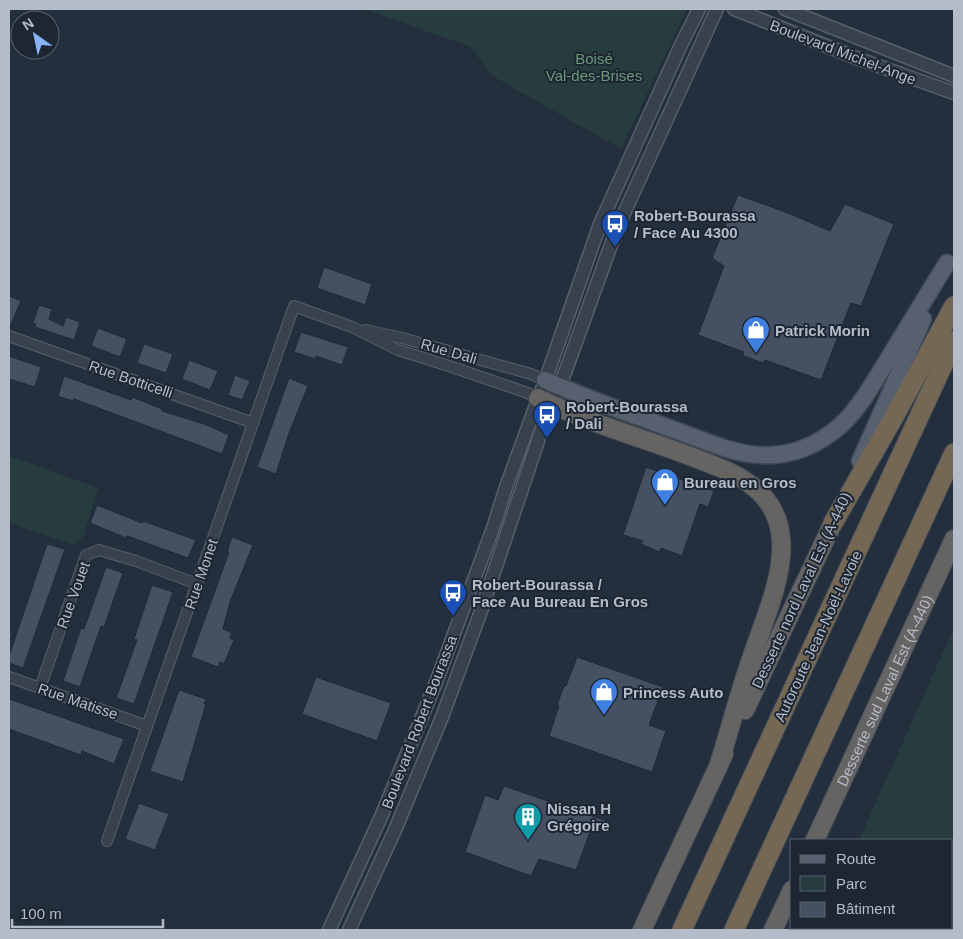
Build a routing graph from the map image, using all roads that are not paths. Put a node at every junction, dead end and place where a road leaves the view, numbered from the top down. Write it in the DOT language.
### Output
graph roads {
  1 [pos="699,9"];
  2 [pos="718,9"];
  3 [pos="734,9"];
  4 [pos="784,9"];
  5 [pos="954,76"];
  6 [pos="954,93"];
  7 [pos="951,256"];
  8 [pos="294,306"];
  9 [pos="954,306"];
  10 [pos="352,327"];
  11 [pos="9,336"];
  12 [pos="954,341"];
  13 [pos="552,383"];
  14 [pos="545,401"];
  15 [pos="254,422"];
  16 [pos="954,453"];
  17 [pos="833,523"];
  18 [pos="954,539"];
  19 [pos="197,584"];
  20 [pos="9,677"];
  21 [pos="40,688"];
  22 [pos="147,726"];
  23 [pos="719,764"];
  24 [pos="815,839"];
  25 [pos="107,841"];
  26 [pos="790,894"];
  27 [pos="329,930"];
  28 [pos="349,930"];
  29 [pos="642,930"];
  30 [pos="682,930"];
  31 [pos="734,930"];
  32 [pos="773,930"];
  1 -- 13 [label="street, Boulevard Robert Bourassa"];
  2 -- 13 [label="street, Boulevard Robert Bourassa"];
  3 -- 6 [label="street, Boulevard Michel-Ange"];
  4 -- 5 [label="street, Boulevard Michel-Ange"];
  7 -- 13 [label="main road"];
  7 -- 17 [label="main road, Desserte nord Laval Est (A-440)"];
  8 -- 10 [label="street, Rue Dali"];
  8 -- 15 [label="street, Rue Monet"];
  9 -- 17 [label="highway"];
  10 -- 13 [label="street, Rue Dali"];
  10 -- 14 [label="street, Rue Dali"];
  11 -- 15 [label="street, Rue Botticelli"];
  12 -- 30 [label="highway, Autoroute Jean-Noël-Lavoie"];
  13 -- 14 [label="street, Boulevard Robert Bourassa"];
  14 -- 23 [label="highway"];
  14 -- 27 [label="street, Boulevard Robert Bourassa"];
  14 -- 28 [label="street, Boulevard Robert Bourassa"];
  15 -- 19 [label="street, Rue Monet"];
  16 -- 31 [label="highway"];
  17 -- 23 [label="highway, Desserte nord Laval Est (A-440)"];
  18 -- 24 [label="highway, Desserte sud Laval Est (A-440)"];
  19 -- 21 [label="street, Rue Vouet"];
  19 -- 22 [label="street, Rue Monet"];
  20 -- 21 [label="street, Rue Matisse"];
  21 -- 22 [label="street, Rue Matisse"];
  22 -- 25 [label="street, Rue Monet"];
  23 -- 29 [label="highway, Desserte nord Laval Est (A-440)"];
  26 -- 32 [label="highway"];
}
